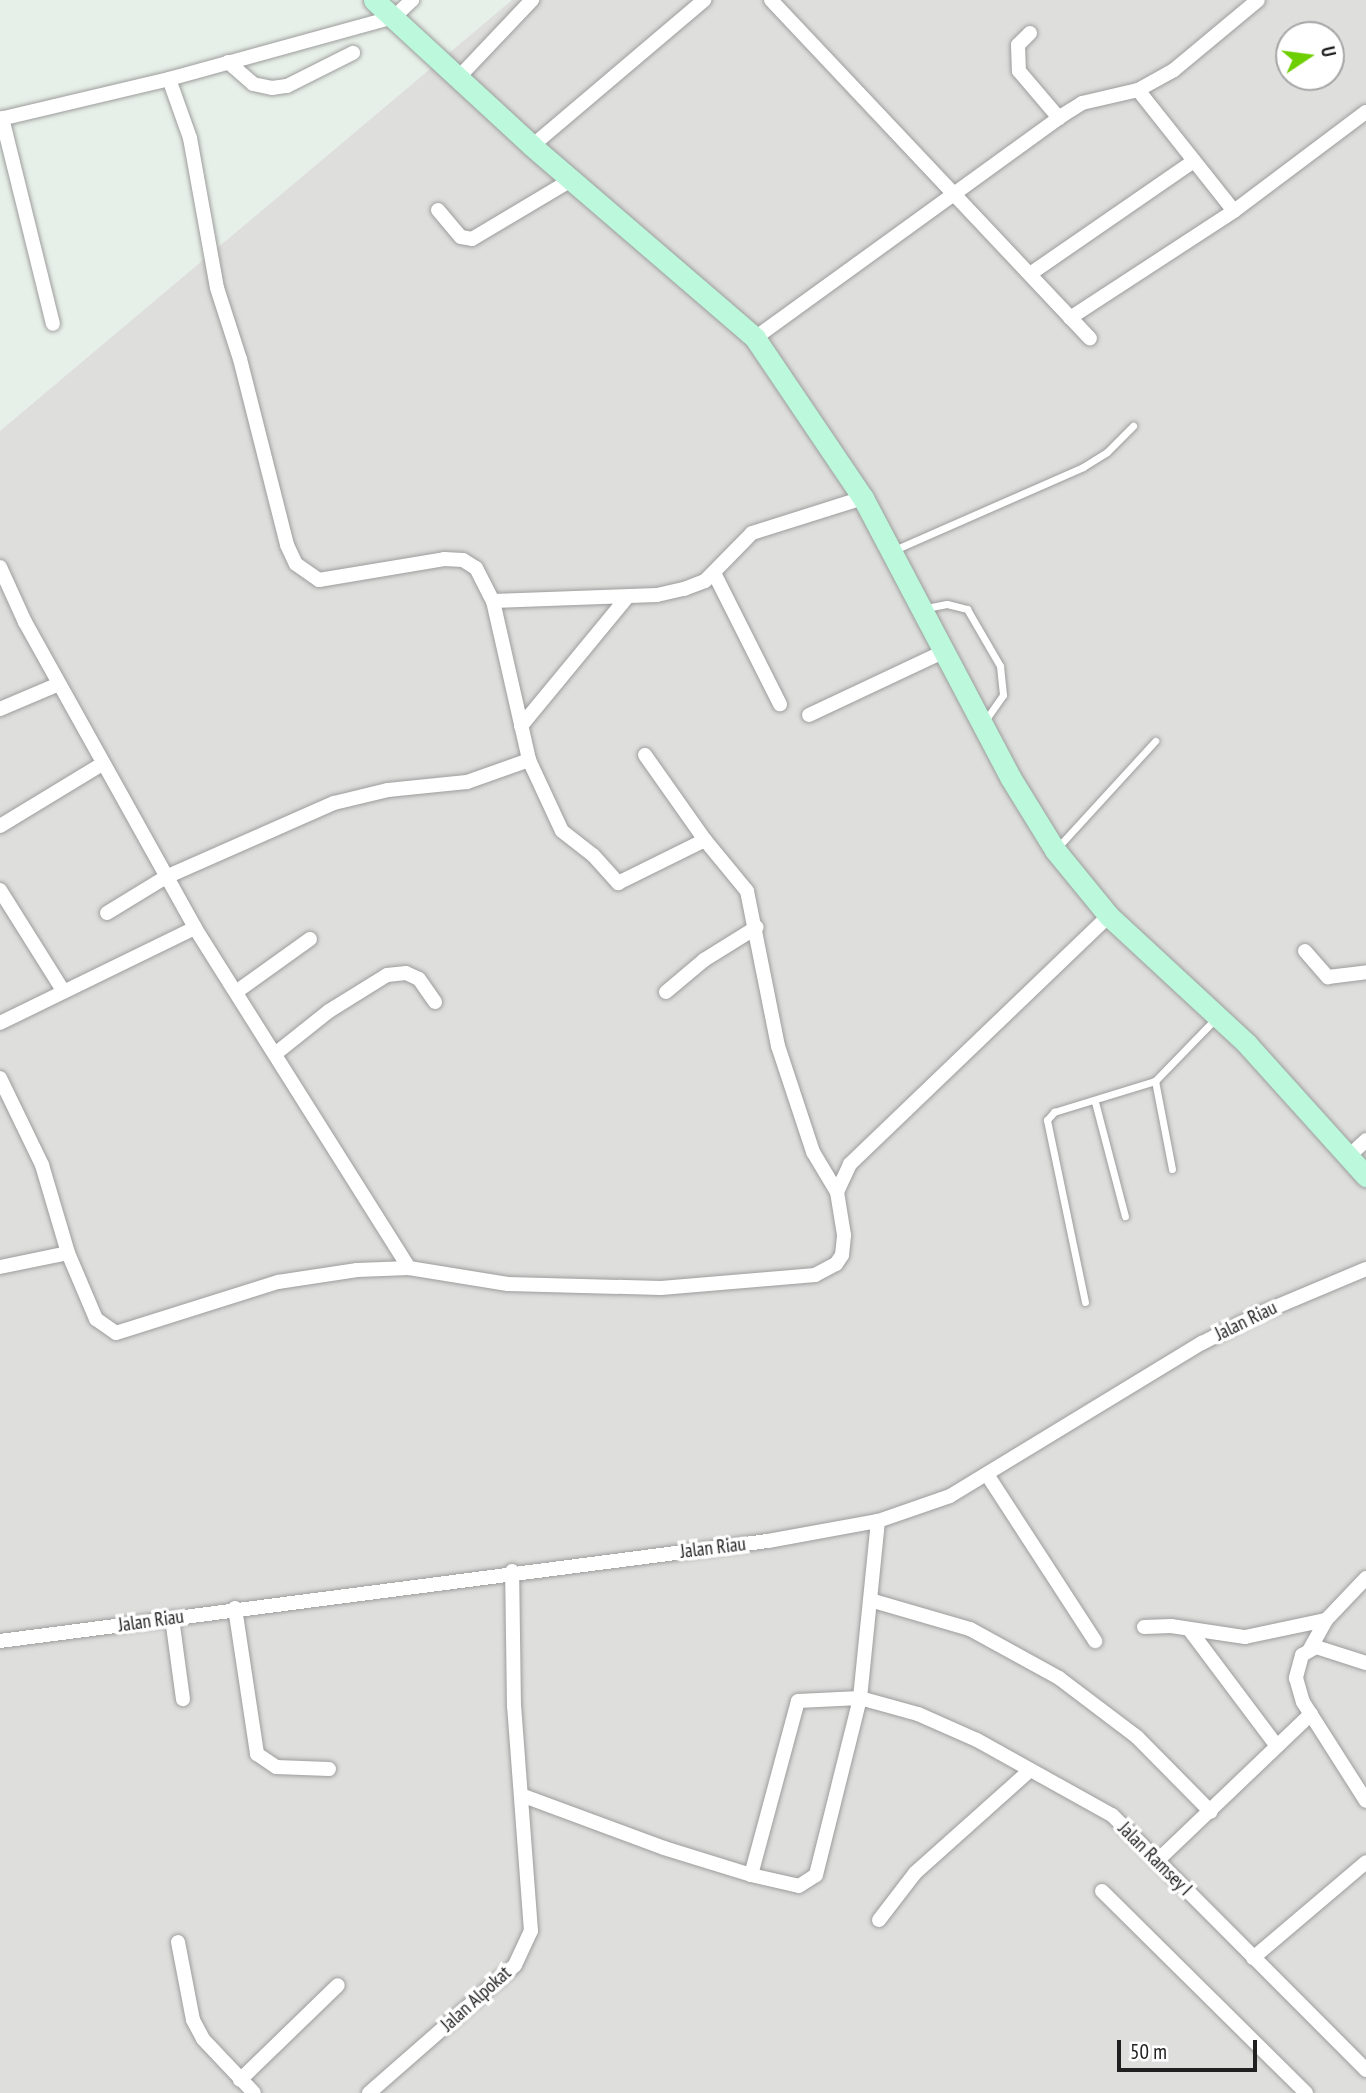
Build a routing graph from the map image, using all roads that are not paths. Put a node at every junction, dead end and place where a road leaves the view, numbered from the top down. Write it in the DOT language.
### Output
graph roads {
  1 [pos="374,0"];
  2 [pos="412,0"];
  3 [pos="532,0"];
  4 [pos="704,0"];
  5 [pos="771,0"];
  6 [pos="1258,0"];
  7 [pos="394,17"];
  8 [pos="1030,33"];
  9 [pos="353,53"];
  10 [pos="228,62"];
  11 [pos="458,78"];
  12 [pos="169,79"];
  13 [pos="1138,90"];
  14 [pos="1366,112"];
  15 [pos="1059,118"];
  16 [pos="1,119"];
  17 [pos="532,146"];
  18 [pos="1194,161"];
  19 [pos="571,180"];
  20 [pos="952,192"];
  21 [pos="439,210"];
  22 [pos="1234,211"];
  23 [pos="1030,274"];
  24 [pos="1070,318"];
  25 [pos="53,324"];
  26 [pos="755,338"];
  27 [pos="1090,339"];
  28 [pos="1133,426"];
  29 [pos="863,498"];
  30 [pos="891,551"];
  31 [pos="0,567"];
  32 [pos="714,573"];
  33 [pos="628,596"];
  34 [pos="493,601"];
  35 [pos="922,609"];
  36 [pos="943,652"];
  37 [pos="59,684"];
  38 [pos="780,704"];
  39 [pos="0,709"];
  40 [pos="809,715"];
  41 [pos="982,724"];
  42 [pos="520,726"];
  43 [pos="1155,741"];
  44 [pos="645,755"];
  45 [pos="529,760"];
  46 [pos="102,764"];
  47 [pos="0,826"];
  48 [pos="705,840"];
  49 [pos="1055,850"];
  50 [pos="166,877"];
  51 [pos="0,890"];
  52 [pos="107,913"];
  53 [pos="1109,916"];
  54 [pos="757,927"];
  55 [pos="195,928"];
  56 [pos="310,939"];
  57 [pos="1305,951"];
  58 [pos="1366,972"];
  59 [pos="62,989"];
  60 [pos="236,992"];
  61 [pos="666,992"];
  62 [pos="435,1002"];
  63 [pos="1219,1016"];
  64 [pos="0,1023"];
  65 [pos="275,1054"];
  66 [pos="0,1078"];
  67 [pos="1155,1081"];
  68 [pos="1095,1102"];
  69 [pos="1366,1140"];
  70 [pos="1348,1157"];
  71 [pos="1172,1169"];
  72 [pos="1366,1176"];
  73 [pos="837,1192"];
  74 [pos="1125,1216"];
  75 [pos="68,1253"];
  76 [pos="0,1267"];
  77 [pos="409,1268"];
  78 [pos="1366,1269"];
  79 [pos="1085,1302"];
  80 [pos="988,1476"];
  81 [pos="878,1521"];
  82 [pos="512,1571"];
  83 [pos="1366,1578"];
  84 [pos="870,1600"];
  85 [pos="235,1608"];
  86 [pos="172,1618"];
  87 [pos="1326,1620"];
  88 [pos="1144,1627"];
  89 [pos="1189,1629"];
  90 [pos="0,1641"];
  91 [pos="1096,1641"];
  92 [pos="1310,1650"];
  93 [pos="1366,1663"];
  94 [pos="860,1698"];
  95 [pos="183,1699"];
  96 [pos="1311,1714"];
  97 [pos="1276,1745"];
  98 [pos="329,1769"];
  99 [pos="1030,1770"];
  100 [pos="520,1795"];
  101 [pos="1366,1801"];
  102 [pos="1211,1811"];
  103 [pos="1157,1861"];
  104 [pos="1366,1862"];
  105 [pos="751,1874"];
  106 [pos="1102,1891"];
  107 [pos="879,1920"];
  108 [pos="178,1942"];
  109 [pos="1253,1958"];
  110 [pos="338,1985"];
  111 [pos="1366,2070"];
  112 [pos="240,2080"];
  113 [pos="254,2093"];
  114 [pos="369,2093"];
  115 [pos="1307,2093"];
  1 -- 7 [label="main road"];
  2 -- 7 [label="street"];
  3 -- 11 [label="street"];
  4 -- 17 [label="street"];
  5 -- 20 [label="street"];
  6 -- 13 [label="street"];
  7 -- 10 [label="street"];
  7 -- 11 [label="main road"];
  8 -- 15 [label="street"];
  9 -- 10 [label="street"];
  10 -- 12 [label="street"];
  11 -- 17 [label="main road"];
  12 -- 16 [label="street"];
  12 -- 34 [label="street"];
  13 -- 15 [label="street"];
  13 -- 18 [label="street"];
  14 -- 22 [label="street"];
  15 -- 20 [label="street"];
  16 -- 25 [label="street"];
  17 -- 19 [label="main road"];
  18 -- 22 [label="street"];
  18 -- 23 [label="street"];
  19 -- 21 [label="street"];
  19 -- 26 [label="main road"];
  20 -- 23 [label="street"];
  20 -- 26 [label="street"];
  22 -- 24 [label="street"];
  23 -- 24 [label="street"];
  24 -- 27 [label="street"];
  26 -- 29 [label="main road"];
  28 -- 30 [label="lane"];
  29 -- 30 [label="main road"];
  29 -- 32 [label="street"];
  30 -- 35 [label="main road"];
  31 -- 37 [label="street"];
  32 -- 33 [label="street"];
  32 -- 38 [label="street"];
  33 -- 34 [label="street"];
  33 -- 42 [label="street"];
  34 -- 42 [label="street"];
  35 -- 36 [label="main road"];
  35 -- 41 [label="lane"];
  36 -- 40 [label="street"];
  36 -- 41 [label="main road"];
  37 -- 39 [label="street"];
  37 -- 46 [label="street"];
  41 -- 49 [label="main road"];
  42 -- 45 [label="street"];
  43 -- 49 [label="lane"];
  44 -- 48 [label="street"];
  45 -- 48 [label="street"];
  45 -- 50 [label="street"];
  46 -- 47 [label="street"];
  46 -- 50 [label="street"];
  48 -- 54 [label="street"];
  49 -- 53 [label="main road"];
  50 -- 52 [label="street"];
  50 -- 55 [label="street"];
  51 -- 59 [label="street"];
  53 -- 63 [label="main road"];
  53 -- 73 [label="street"];
  54 -- 61 [label="street"];
  54 -- 73 [label="street"];
  55 -- 59 [label="street"];
  55 -- 60 [label="street"];
  56 -- 60 [label="street"];
  57 -- 58 [label="street"];
  59 -- 64 [label="street"];
  60 -- 65 [label="street"];
  62 -- 65 [label="street"];
  63 -- 67 [label="lane"];
  63 -- 70 [label="main road"];
  65 -- 77 [label="street"];
  66 -- 75 [label="street"];
  67 -- 68 [label="lane"];
  67 -- 71 [label="lane"];
  68 -- 74 [label="lane"];
  68 -- 79 [label="lane"];
  69 -- 70 [label="street"];
  70 -- 72 [label="main road"];
  73 -- 77 [label="street"];
  75 -- 76 [label="street"];
  75 -- 77 [label="street"];
  78 -- 80 [label="street, Jalan Riau"];
  80 -- 81 [label="street, Jalan Riau"];
  80 -- 91 [label="street"];
  81 -- 82 [label="street, Jalan Riau"];
  81 -- 84 [label="street"];
  82 -- 85 [label="street, Jalan Riau"];
  82 -- 100 [label="street, Jalan Alpokat"];
  83 -- 87 [label="street"];
  84 -- 94 [label="street"];
  84 -- 102 [label="street"];
  85 -- 86 [label="street, Jalan Riau"];
  85 -- 98 [label="street"];
  86 -- 90 [label="street, Jalan Riau"];
  86 -- 95 [label="street"];
  87 -- 89 [label="street"];
  87 -- 92 [label="street"];
  88 -- 89 [label="street"];
  89 -- 97 [label="street"];
  92 -- 93 [label="street"];
  92 -- 96 [label="street"];
  94 -- 99 [label="street, Jalan Ramsey I"];
  94 -- 105 [label="street, Jalan Ramsey I"];
  94 -- 105 [label="street"];
  96 -- 97 [label="street"];
  96 -- 101 [label="street"];
  97 -- 102 [label="street"];
  99 -- 103 [label="street, Jalan Ramsey I"];
  99 -- 107 [label="street"];
  100 -- 105 [label="street"];
  100 -- 114 [label="street, Jalan Alpokat"];
  102 -- 103 [label="street"];
  103 -- 109 [label="street, Jalan Ramsey I"];
  104 -- 109 [label="street"];
  106 -- 115 [label="street"];
  108 -- 112 [label="street"];
  109 -- 111 [label="street, Jalan Ramsey I"];
  110 -- 112 [label="street"];
  112 -- 113 [label="street"];
}
